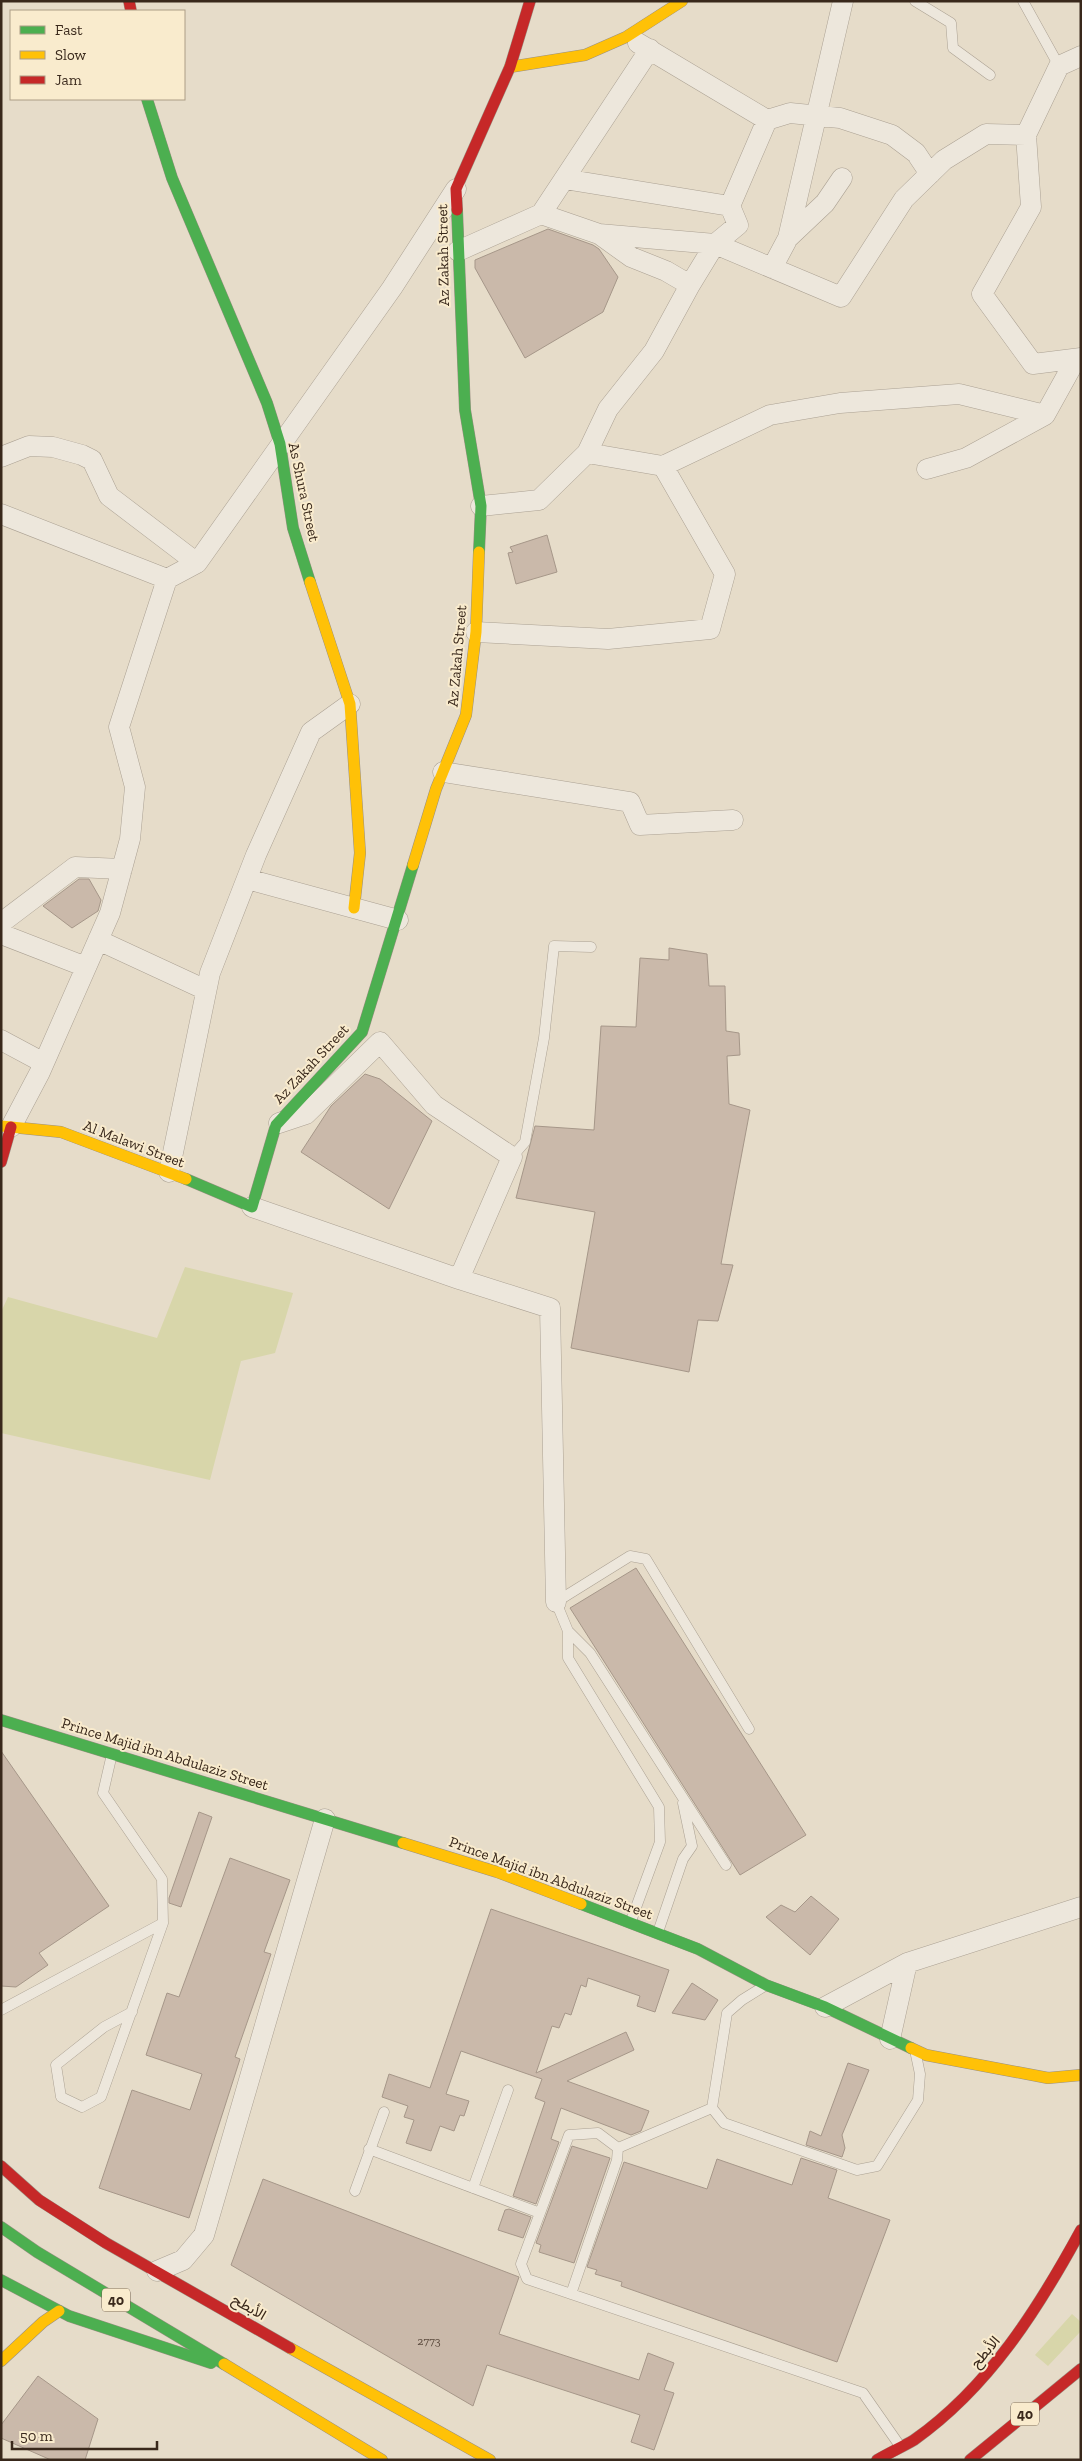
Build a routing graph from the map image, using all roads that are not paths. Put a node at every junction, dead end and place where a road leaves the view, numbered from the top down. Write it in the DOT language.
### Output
graph roads {
  1 [pos="530,1"];
  2 [pos="682,1"];
  3 [pos="844,1"];
  4 [pos="915,1"];
  5 [pos="1023,1"];
  6 [pos="626,37"];
  7 [pos="650,49"];
  8 [pos="1081,56"];
  9 [pos="1059,66"];
  10 [pos="510,67"];
  11 [pos="990,75"];
  12 [pos="147,100"];
  13 [pos="818,115"];
  14 [pos="767,120"];
  15 [pos="1026,135"];
  16 [pos="930,174"];
  17 [pos="842,178"];
  18 [pos="564,179"];
  19 [pos="456,189"];
  20 [pos="730,206"];
  21 [pos="541,214"];
  22 [pos="599,234"];
  23 [pos="788,238"];
  24 [pos="715,244"];
  25 [pos="458,251"];
  26 [pos="772,268"];
  27 [pos="690,285"];
  28 [pos="1078,358"];
  29 [pos="1045,415"];
  30 [pos="280,444"];
  31 [pos="587,453"];
  32 [pos="2,459"];
  33 [pos="663,466"];
  34 [pos="927,469"];
  35 [pos="481,506"];
  36 [pos="1,514"];
  37 [pos="197,563"];
  38 [pos="167,579"];
  39 [pos="476,632"];
  40 [pos="350,704"];
  41 [pos="443,772"];
  42 [pos="733,820"];
  43 [pos="122,869"];
  44 [pos="247,879"];
  45 [pos="354,908"];
  46 [pos="398,920"];
  47 [pos="1,923"];
  48 [pos="1,934"];
  49 [pos="98,940"];
  50 [pos="591,947"];
  51 [pos="86,967"];
  52 [pos="206,990"];
  53 [pos="1,1040"];
  54 [pos="44,1063"];
  55 [pos="276,1125"];
  56 [pos="6,1127"];
  57 [pos="512,1157"];
  58 [pos="1,1162"];
  59 [pos="169,1172"];
  60 [pos="252,1207"];
  61 [pos="459,1279"];
  62 [pos="556,1602"];
  63 [pos="568,1631"];
  64 [pos="1,1720"];
  65 [pos="749,1729"];
  66 [pos="112,1753"];
  67 [pos="681,1795"];
  68 [pos="325,1818"];
  69 [pos="726,1865"];
  70 [pos="1081,1907"];
  71 [pos="631,1921"];
  72 [pos="163,1922"];
  73 [pos="658,1932"];
  74 [pos="907,1963"];
  75 [pos="766,1985"];
  76 [pos="825,2007"];
  77 [pos="1,2010"];
  78 [pos="132,2012"];
  79 [pos="890,2039"];
  80 [pos="916,2052"];
  81 [pos="1081,2075"];
  82 [pos="508,2090"];
  83 [pos="712,2108"];
  84 [pos="384,2112"];
  85 [pos="618,2148"];
  86 [pos="369,2149"];
  87 [pos="1,2166"];
  88 [pos="473,2188"];
  89 [pos="355,2191"];
  90 [pos="540,2213"];
  91 [pos="1,2227"];
  92 [pos="1081,2230"];
  93 [pos="1081,2242"];
  94 [pos="1067,2256"];
  95 [pos="157,2271"];
  96 [pos="1,2280"];
  97 [pos="571,2294"];
  98 [pos="59,2311"];
  99 [pos="1,2361"];
  100 [pos="1081,2369"];
  101 [pos="234,2371"];
  102 [pos="281,2399"];
  103 [pos="900,2447"];
  104 [pos="348,2454"];
  105 [pos="382,2460"];
  106 [pos="490,2460"];
  107 [pos="877,2460"];
  108 [pos="970,2460"];
  1 -- 10 [label="street, Az Zakah Street"];
  2 -- 6 [label="street"];
  3 -- 13 [label="street"];
  4 -- 11 [label="lane"];
  5 -- 9 [label="lane"];
  6 -- 7 [label="street"];
  6 -- 10 [label="street"];
  7 -- 14 [label="street"];
  7 -- 18 [label="street"];
  8 -- 9 [label="street"];
  9 -- 15 [label="street"];
  10 -- 19 [label="street, Az Zakah Street"];
  12 -- 30 [label="street, As Shura Street"];
  13 -- 14 [label="street"];
  13 -- 16 [label="street"];
  13 -- 23 [label="street"];
  14 -- 20 [label="street"];
  15 -- 16 [label="street"];
  15 -- 28 [label="street"];
  16 -- 26 [label="street"];
  17 -- 23 [label="street"];
  18 -- 20 [label="street"];
  18 -- 21 [label="street"];
  19 -- 25 [label="street, Az Zakah Street"];
  19 -- 30 [label="street"];
  20 -- 24 [label="street"];
  21 -- 22 [label="street"];
  21 -- 25 [label="street"];
  22 -- 24 [label="street"];
  22 -- 27 [label="street"];
  23 -- 26 [label="street"];
  24 -- 26 [label="street"];
  24 -- 27 [label="street"];
  25 -- 35 [label="street, Az Zakah Street"];
  27 -- 31 [label="street"];
  28 -- 29 [label="street"];
  29 -- 33 [label="street"];
  29 -- 34 [label="street"];
  30 -- 37 [label="street"];
  30 -- 40 [label="street, As Shura Street"];
  31 -- 33 [label="street"];
  31 -- 35 [label="street"];
  32 -- 37 [label="street"];
  33 -- 39 [label="street"];
  35 -- 39 [label="street, Az Zakah Street"];
  36 -- 38 [label="street"];
  37 -- 38 [label="street"];
  38 -- 43 [label="street"];
  39 -- 41 [label="street, Az Zakah Street"];
  40 -- 44 [label="street"];
  40 -- 45 [label="street, As Shura Street"];
  41 -- 42 [label="street"];
  41 -- 46 [label="street, Az Zakah Street"];
  43 -- 47 [label="street"];
  43 -- 49 [label="street"];
  44 -- 45 [label="street"];
  44 -- 52 [label="street"];
  45 -- 46 [label="street"];
  46 -- 55 [label="street, Az Zakah Street"];
  48 -- 51 [label="street"];
  49 -- 51 [label="street"];
  49 -- 52 [label="street"];
  50 -- 57 [label="lane"];
  51 -- 54 [label="street"];
  52 -- 59 [label="street"];
  53 -- 54 [label="street"];
  54 -- 56 [label="street"];
  55 -- 57 [label="street"];
  55 -- 60 [label="street, Az Zakah Street"];
  56 -- 58 [label="street"];
  56 -- 59 [label="street, Al Malawi Street"];
  57 -- 61 [label="street"];
  59 -- 60 [label="street, Al Malawi Street"];
  60 -- 61 [label="street"];
  61 -- 62 [label="street"];
  62 -- 63 [label="lane"];
  62 -- 65 [label="lane"];
  63 -- 67 [label="lane"];
  63 -- 71 [label="lane"];
  64 -- 66 [label="street, Prince Majid ibn Abdulaziz Street"];
  66 -- 68 [label="street, Prince Majid ibn Abdulaziz Street"];
  66 -- 72 [label="lane"];
  67 -- 69 [label="lane"];
  67 -- 73 [label="lane"];
  68 -- 71 [label="street, Prince Majid ibn Abdulaziz Street"];
  68 -- 95 [label="street"];
  70 -- 74 [label="street"];
  71 -- 73 [label="street, Prince Majid ibn Abdulaziz Street"];
  72 -- 77 [label="lane"];
  72 -- 78 [label="lane"];
  73 -- 75 [label="street, Prince Majid ibn Abdulaziz Street"];
  74 -- 76 [label="street"];
  74 -- 79 [label="street"];
  75 -- 76 [label="street, Prince Majid ibn Abdulaziz Street"];
  75 -- 83 [label="lane"];
  76 -- 79 [label="street, Prince Majid ibn Abdulaziz Street"];
  78 -- 78 [label="lane"];
  79 -- 80 [label="street, Prince Majid ibn Abdulaziz Street"];
  80 -- 81 [label="street, Prince Majid ibn Abdulaziz Street"];
  80 -- 83 [label="lane"];
  82 -- 88 [label="lane"];
  83 -- 85 [label="lane"];
  84 -- 86 [label="lane"];
  85 -- 90 [label="lane"];
  85 -- 97 [label="lane"];
  86 -- 88 [label="lane"];
  86 -- 89 [label="lane"];
  87 -- 95 [label="street, الأبطح"];
  88 -- 90 [label="lane"];
  90 -- 97 [label="lane"];
  91 -- 101 [label="street, 40"];
  92 -- 94 [label="street, الأبطح"];
  93 -- 94 [label="street"];
  94 -- 103 [label="street, الأبطح"];
  95 -- 106 [label="street, الأبطح"];
  96 -- 98 [label="street"];
  97 -- 103 [label="lane"];
  98 -- 99 [label="street"];
  98 -- 101 [label="street"];
  100 -- 108 [label="street, 40"];
  101 -- 102 [label="street, 40"];
  102 -- 104 [label="street"];
  102 -- 105 [label="street, 40"];
  103 -- 107 [label="street, الأبطح"];
}
